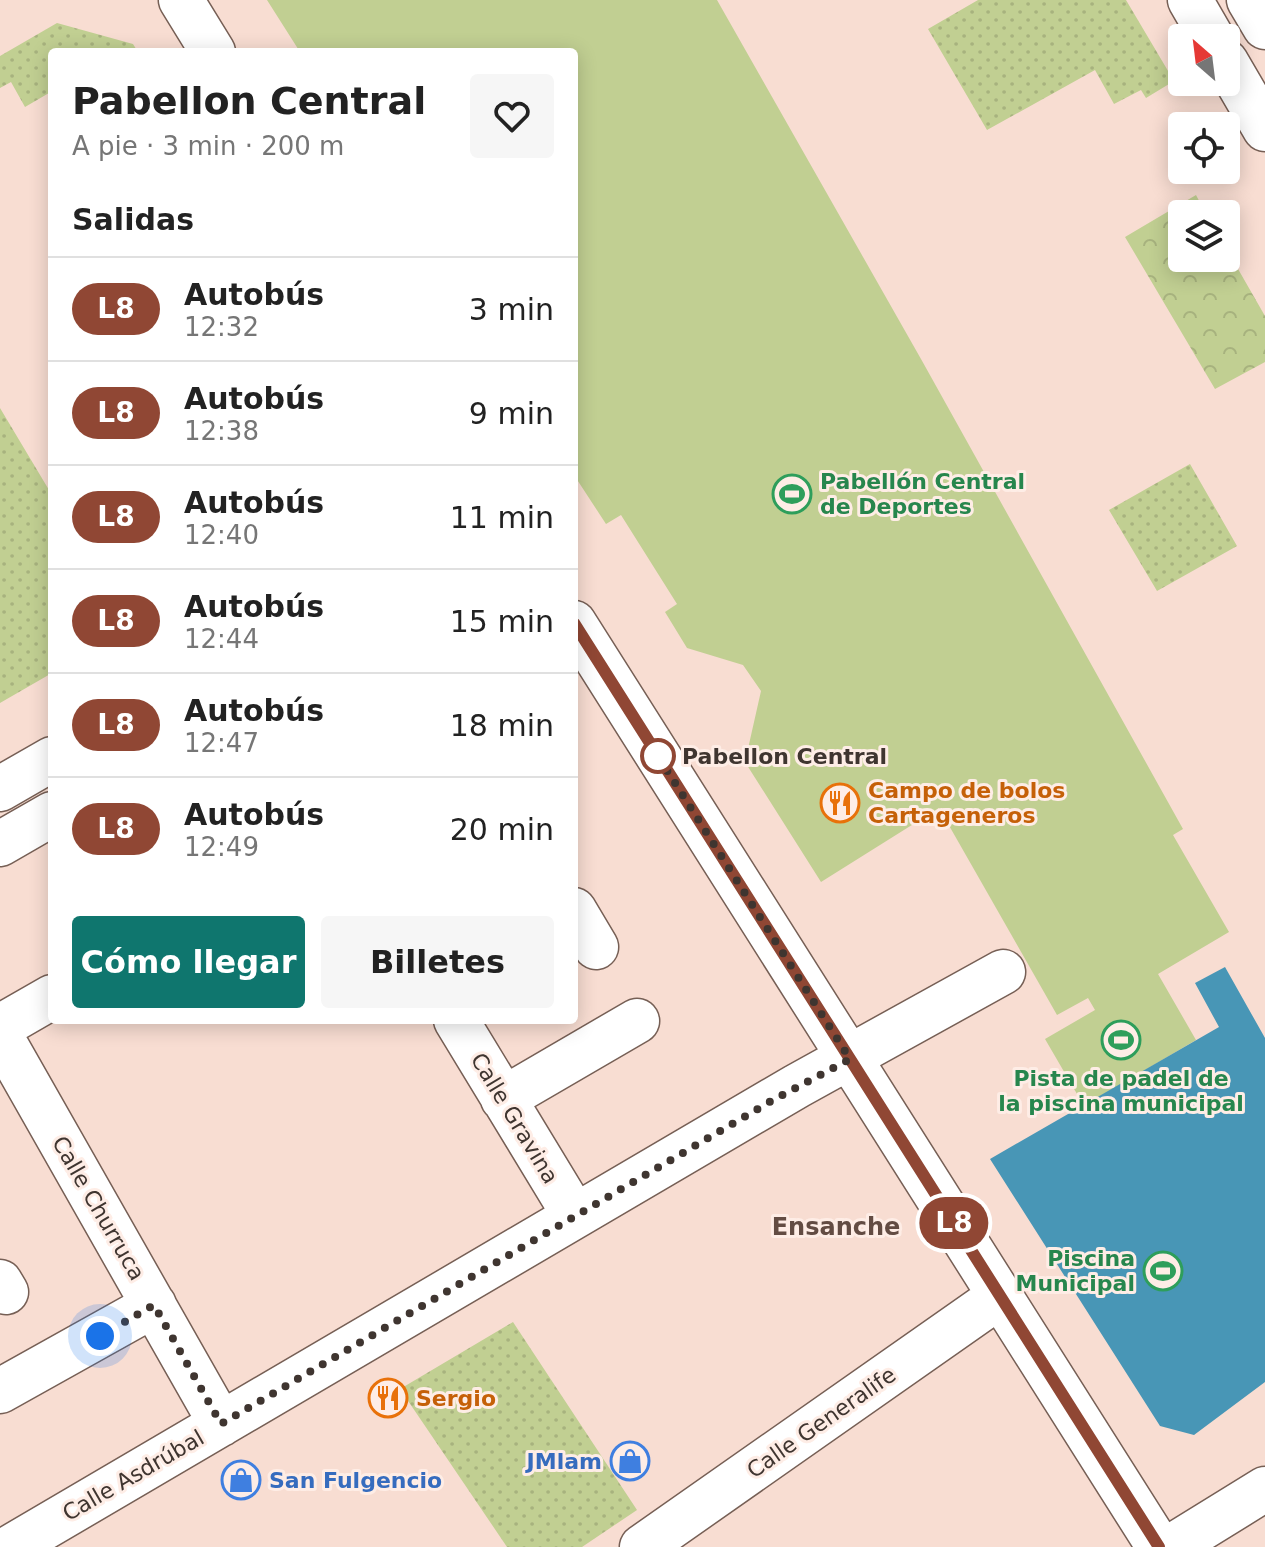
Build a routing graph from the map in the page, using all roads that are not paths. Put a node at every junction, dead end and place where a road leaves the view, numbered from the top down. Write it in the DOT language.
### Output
graph roads {
  1 [pos="181,0"];
  2 [pos="1190,0"];
  3 [pos="1249,0"];
  4 [pos="1204,24"];
  5 [pos="1265,27"];
  6 [pos="211,48"];
  7 [pos="1240,86"];
  8 [pos="1265,129"];
  9 [pos="578,638"];
  10 [pos="591,685"];
  11 [pos="48,761"];
  12 [pos="0,789"];
  13 [pos="48,816"];
  14 [pos="0,844"];
  15 [pos="578,917"];
  16 [pos="596,947"];
  17 [pos="1003,972"];
  18 [pos="48,999"];
  19 [pos="637,1021"];
  20 [pos="458,1024"];
  21 [pos="0,1027"];
  22 [pos="0,1035"];
  23 [pos="850,1059"];
  24 [pos="503,1099"];
  25 [pos="575,1216"];
  26 [pos="1000,1296"];
  27 [pos="154,1305"];
  28 [pos="0,1391"];
  29 [pos="221,1424"];
  30 [pos="1265,1489"];
  31 [pos="11,1547"];
  32 [pos="642,1547"];
  33 [pos="1159,1547"];
  34 [pos="1171,1547"];
  1 -- 6 [label="street"];
  2 -- 4 [label="street"];
  3 -- 5 [label="street"];
  7 -- 8 [label="street"];
  9 -- 10 [label="street"];
  10 -- 23 [label="street"];
  11 -- 12 [label="street"];
  13 -- 14 [label="street"];
  15 -- 16 [label="street"];
  17 -- 23 [label="street, Calle Asdrúbal"];
  18 -- 21 [label="street"];
  19 -- 24 [label="street"];
  20 -- 24 [label="street, Calle Gravina"];
  22 -- 27 [label="street, Calle Churruca"];
  23 -- 25 [label="street, Calle Asdrúbal"];
  23 -- 26 [label="street"];
  24 -- 25 [label="street, Calle Gravina"];
  25 -- 29 [label="street, Calle Asdrúbal"];
  26 -- 32 [label="street, Calle Generalife"];
  26 -- 33 [label="street"];
  27 -- 28 [label="street"];
  27 -- 29 [label="street, Calle Churruca"];
  29 -- 31 [label="street, Calle Asdrúbal"];
  30 -- 34 [label="street"];
}
